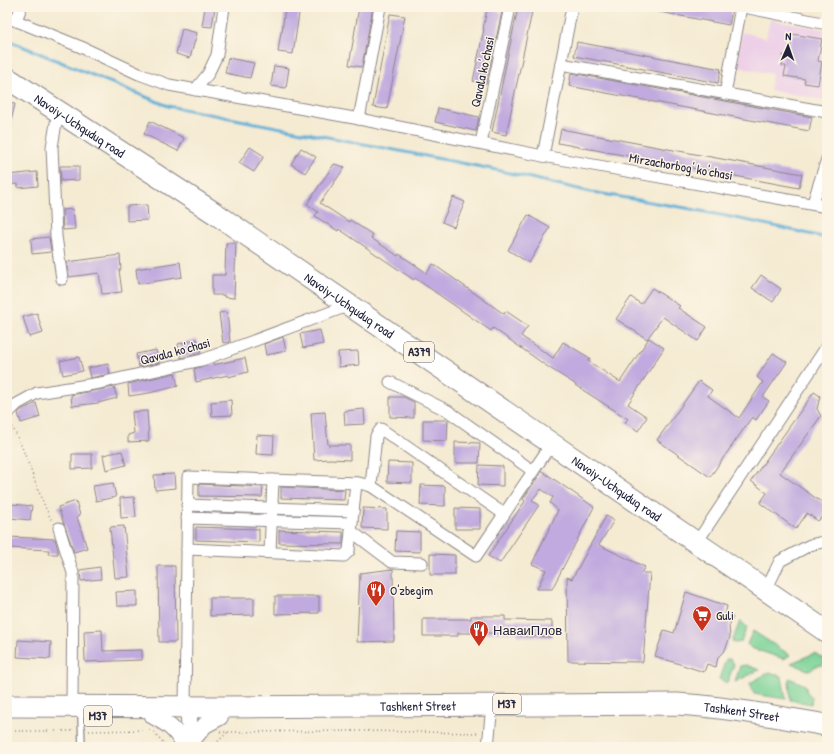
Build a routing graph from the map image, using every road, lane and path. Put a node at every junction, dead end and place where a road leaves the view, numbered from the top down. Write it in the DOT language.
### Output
graph roads {
  1 [pos="21,7"];
  2 [pos="224,7"];
  3 [pos="380,7"];
  4 [pos="510,7"];
  5 [pos="572,7"];
  6 [pos="741,7"];
  7 [pos="744,7"];
  8 [pos="11,19"];
  9 [pos="827,24"];
  10 [pos="561,64"];
  11 [pos="7,78"];
  12 [pos="195,90"];
  13 [pos="725,94"];
  14 [pos="58,111"];
  15 [pos="827,112"];
  16 [pos="359,119"];
  17 [pos="481,143"];
  18 [pos="543,156"];
  19 [pos="827,159"];
  20 [pos="813,203"];
  21 [pos="827,207"];
  22 [pos="62,279"];
  23 [pos="350,305"];
  24 [pos="827,346"];
  25 [pos="390,382"];
  26 [pos="7,414"];
  27 [pos="7,418"];
  28 [pos="552,443"];
  29 [pos="533,471"];
  30 [pos="272,480"];
  31 [pos="356,483"];
  32 [pos="371,486"];
  33 [pos="187,505"];
  34 [pos="272,508"];
  35 [pos="353,511"];
  36 [pos="504,514"];
  37 [pos="187,518"];
  38 [pos="271,521"];
  39 [pos="352,527"];
  40 [pos="59,528"];
  41 [pos="827,541"];
  42 [pos="697,542"];
  43 [pos="187,548"];
  44 [pos="270,552"];
  45 [pos="422,563"];
  46 [pos="766,590"];
  47 [pos="827,632"];
  48 [pos="7,706"];
  49 [pos="185,713"];
  50 [pos="153,716"];
  51 [pos="7,717"];
  52 [pos="491,717"];
  53 [pos="78,718"];
  54 [pos="827,725"];
  55 [pos="223,727"];
  56 [pos="7,731"];
  57 [pos="827,736"];
  58 [pos="186,745"];
  59 [pos="82,747"];
  60 [pos="167,747"];
  61 [pos="212,747"];
  62 [pos="488,747"];
  1 -- 8 [label="street"];
  2 -- 12 [label="street"];
  3 -- 16 [label="street"];
  4 -- 17 [label="street, Qavala ko'chasi"];
  5 -- 10 [label="street"];
  6 -- 13 [label="street"];
  7 -- 9 [label="street"];
  8 -- 12 [label="street, Mirzachorbog' ko'chasi"];
  10 -- 13 [label="street"];
  10 -- 18 [label="street"];
  11 -- 14 [label="highway, Navoiy-Uchquduq road / A379"];
  12 -- 16 [label="street, Mirzachorbog' ko'chasi"];
  13 -- 15 [label="street"];
  14 -- 22 [label="street"];
  14 -- 23 [label="highway, Navoiy-Uchquduq road / A379"];
  16 -- 17 [label="street, Mirzachorbog' ko'chasi"];
  17 -- 18 [label="street, Mirzachorbog' ko'chasi"];
  18 -- 20 [label="street, Mirzachorbog' ko'chasi"];
  19 -- 20 [label="street"];
  20 -- 21 [label="street, Mirzachorbog' ko'chasi"];
  23 -- 26 [label="street, Qavala ko'chasi"];
  23 -- 28 [label="highway, Navoiy-Uchquduq road / A379"];
  24 -- 42 [label="street"];
  25 -- 29 [label="street"];
  27 -- 40 [label="path"];
  28 -- 29 [label="street"];
  28 -- 42 [label="highway, Navoiy-Uchquduq road / A379"];
  29 -- 36 [label="street"];
  30 -- 31 [label="street"];
  30 -- 33 [label="street"];
  30 -- 34 [label="street"];
  31 -- 32 [label="street"];
  31 -- 35 [label="street"];
  32 -- 36 [label="street"];
  32 -- 36 [label="street"];
  33 -- 34 [label="street"];
  33 -- 37 [label="street"];
  34 -- 35 [label="street"];
  34 -- 38 [label="street"];
  35 -- 39 [label="street"];
  37 -- 38 [label="street"];
  37 -- 43 [label="street"];
  38 -- 39 [label="street"];
  38 -- 44 [label="street"];
  39 -- 44 [label="street"];
  39 -- 45 [label="street"];
  40 -- 53 [label="street"];
  41 -- 46 [label="street"];
  42 -- 46 [label="highway, Navoiy-Uchquduq road / A379"];
  43 -- 44 [label="street"];
  43 -- 49 [label="street"];
  46 -- 47 [label="highway, Navoiy-Uchquduq road / A379"];
  48 -- 53 [label="highway, Tashkent Street / M37"];
  49 -- 50 [label="highway, Tashkent Street / M37"];
  49 -- 52 [label="highway, Tashkent Street / M37"];
  49 -- 53 [label="highway, Tashkent Street / M37"];
  49 -- 55 [label="highway, Tashkent Street / M37"];
  49 -- 58 [label="main road"];
  50 -- 53 [label="highway, Tashkent Street / M37"];
  50 -- 58 [label="main road"];
  51 -- 53 [label="highway, Tashkent Street / M37"];
  52 -- 54 [label="highway, Tashkent Street / M37"];
  52 -- 55 [label="highway, Tashkent Street / M37"];
  52 -- 55 [label="path"];
  52 -- 57 [label="highway, Tashkent Street / M37"];
  52 -- 62 [label="street"];
  53 -- 56 [label="path"];
  53 -- 59 [label="lane"];
  53 -- 60 [label="path"];
  55 -- 58 [label="main road"];
  55 -- 61 [label="path"];
}
